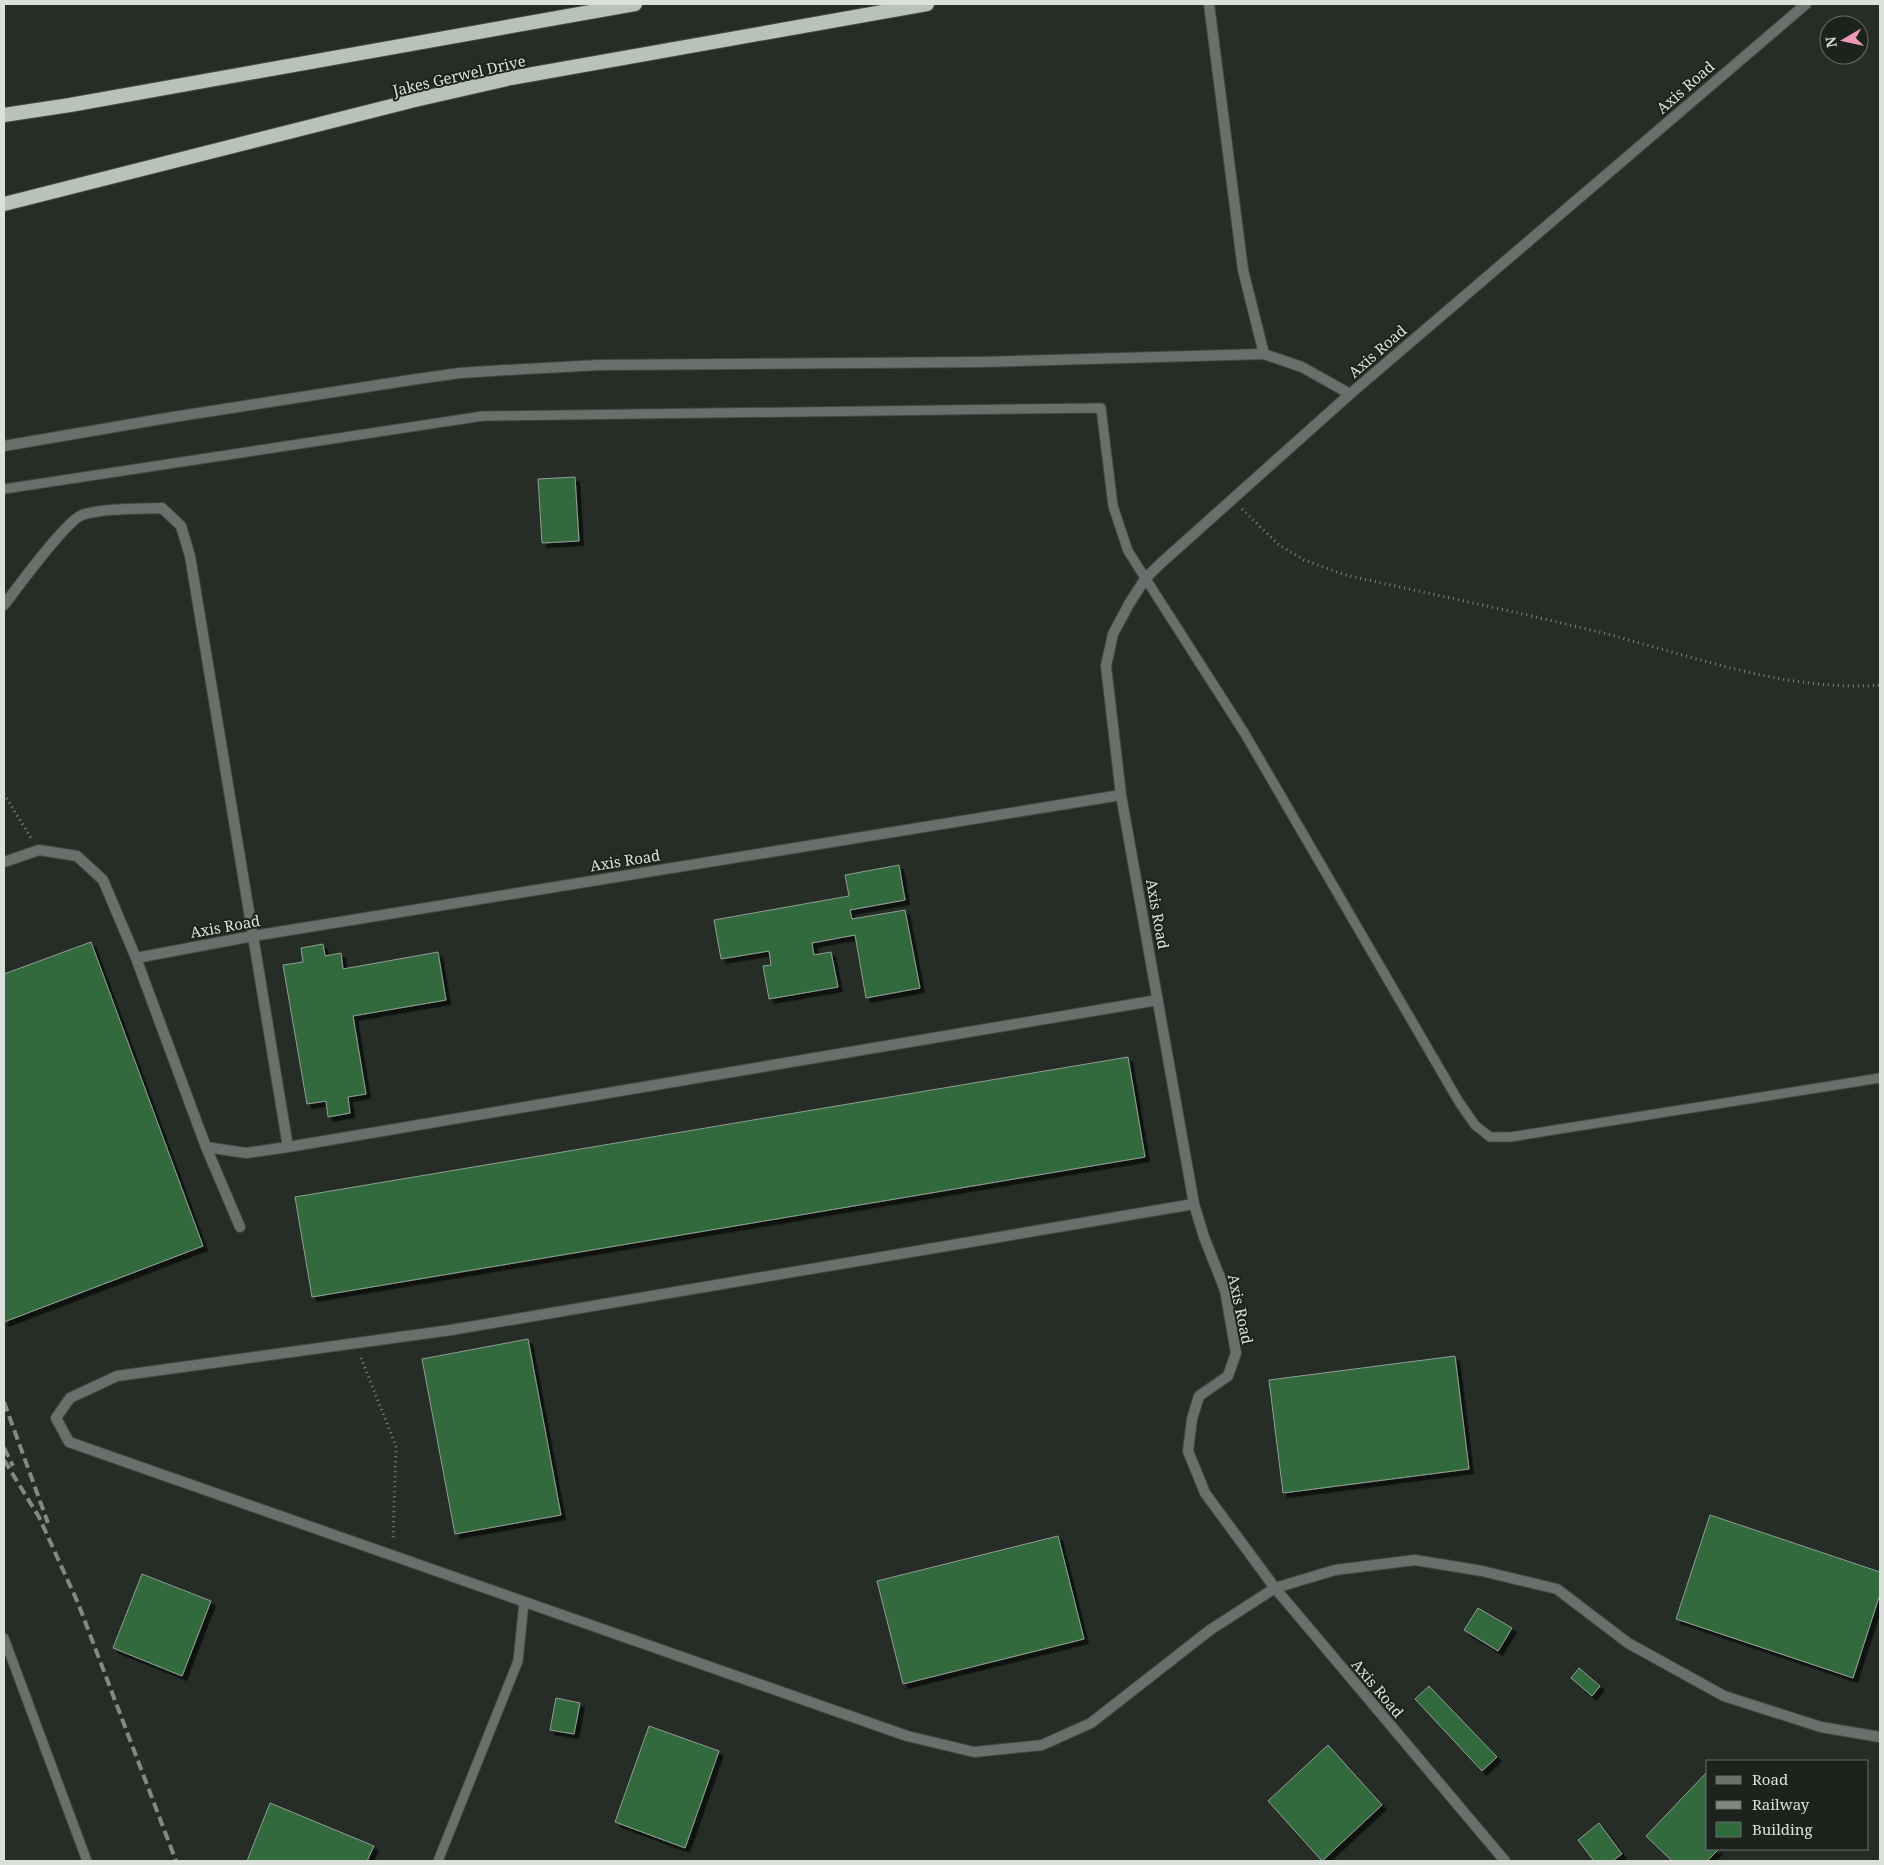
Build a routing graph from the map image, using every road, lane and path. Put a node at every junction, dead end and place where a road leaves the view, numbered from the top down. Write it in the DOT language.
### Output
graph roads {
  1 [pos="636,4"];
  2 [pos="927,4"];
  3 [pos="1209,4"];
  4 [pos="1806,4"];
  5 [pos="4,116"];
  6 [pos="4,204"];
  7 [pos="1264,354"];
  8 [pos="1350,394"];
  9 [pos="4,446"];
  10 [pos="4,489"];
  11 [pos="1233,499"];
  12 [pos="1145,579"];
  13 [pos="4,605"];
  14 [pos="1880,685"];
  15 [pos="4,794"];
  16 [pos="1120,795"];
  17 [pos="39,850"];
  18 [pos="4,862"];
  19 [pos="253,936"];
  20 [pos="136,958"];
  21 [pos="1158,1000"];
  22 [pos="1880,1078"];
  23 [pos="206,1147"];
  24 [pos="288,1147"];
  25 [pos="1194,1204"];
  26 [pos="240,1227"];
  27 [pos="356,1343"];
  28 [pos="392,1555"];
  29 [pos="1275,1588"];
  30 [pos="524,1602"];
  31 [pos="4,1638"];
  32 [pos="1880,1737"];
  33 [pos="1500,1860"];
  34 [pos="87,1861"];
  35 [pos="438,1861"];
  1 -- 5 [label="highway"];
  2 -- 6 [label="highway, Jakes Gerwel Drive"];
  3 -- 7 [label="street"];
  4 -- 8 [label="street, Axis Road"];
  7 -- 8 [label="street"];
  7 -- 9 [label="street"];
  8 -- 11 [label="street, Axis Road"];
  10 -- 12 [label="lane"];
  11 -- 12 [label="street, Axis Road"];
  11 -- 14 [label="path"];
  12 -- 16 [label="street, Axis Road"];
  12 -- 22 [label="lane"];
  13 -- 19 [label="street"];
  15 -- 17 [label="path"];
  16 -- 19 [label="street, Axis Road"];
  16 -- 21 [label="street, Axis Road"];
  17 -- 18 [label="street"];
  17 -- 20 [label="street"];
  19 -- 20 [label="street, Axis Road"];
  19 -- 24 [label="street"];
  20 -- 23 [label="street"];
  21 -- 24 [label="street"];
  21 -- 25 [label="street, Axis Road"];
  23 -- 24 [label="street"];
  23 -- 26 [label="street"];
  25 -- 27 [label="street"];
  25 -- 29 [label="street, Axis Road"];
  27 -- 28 [label="path"];
  27 -- 28 [label="street"];
  28 -- 30 [label="street"];
  29 -- 30 [label="street"];
  29 -- 32 [label="street"];
  29 -- 33 [label="street, Axis Road"];
  30 -- 35 [label="lane"];
  31 -- 34 [label="lane"];
}
